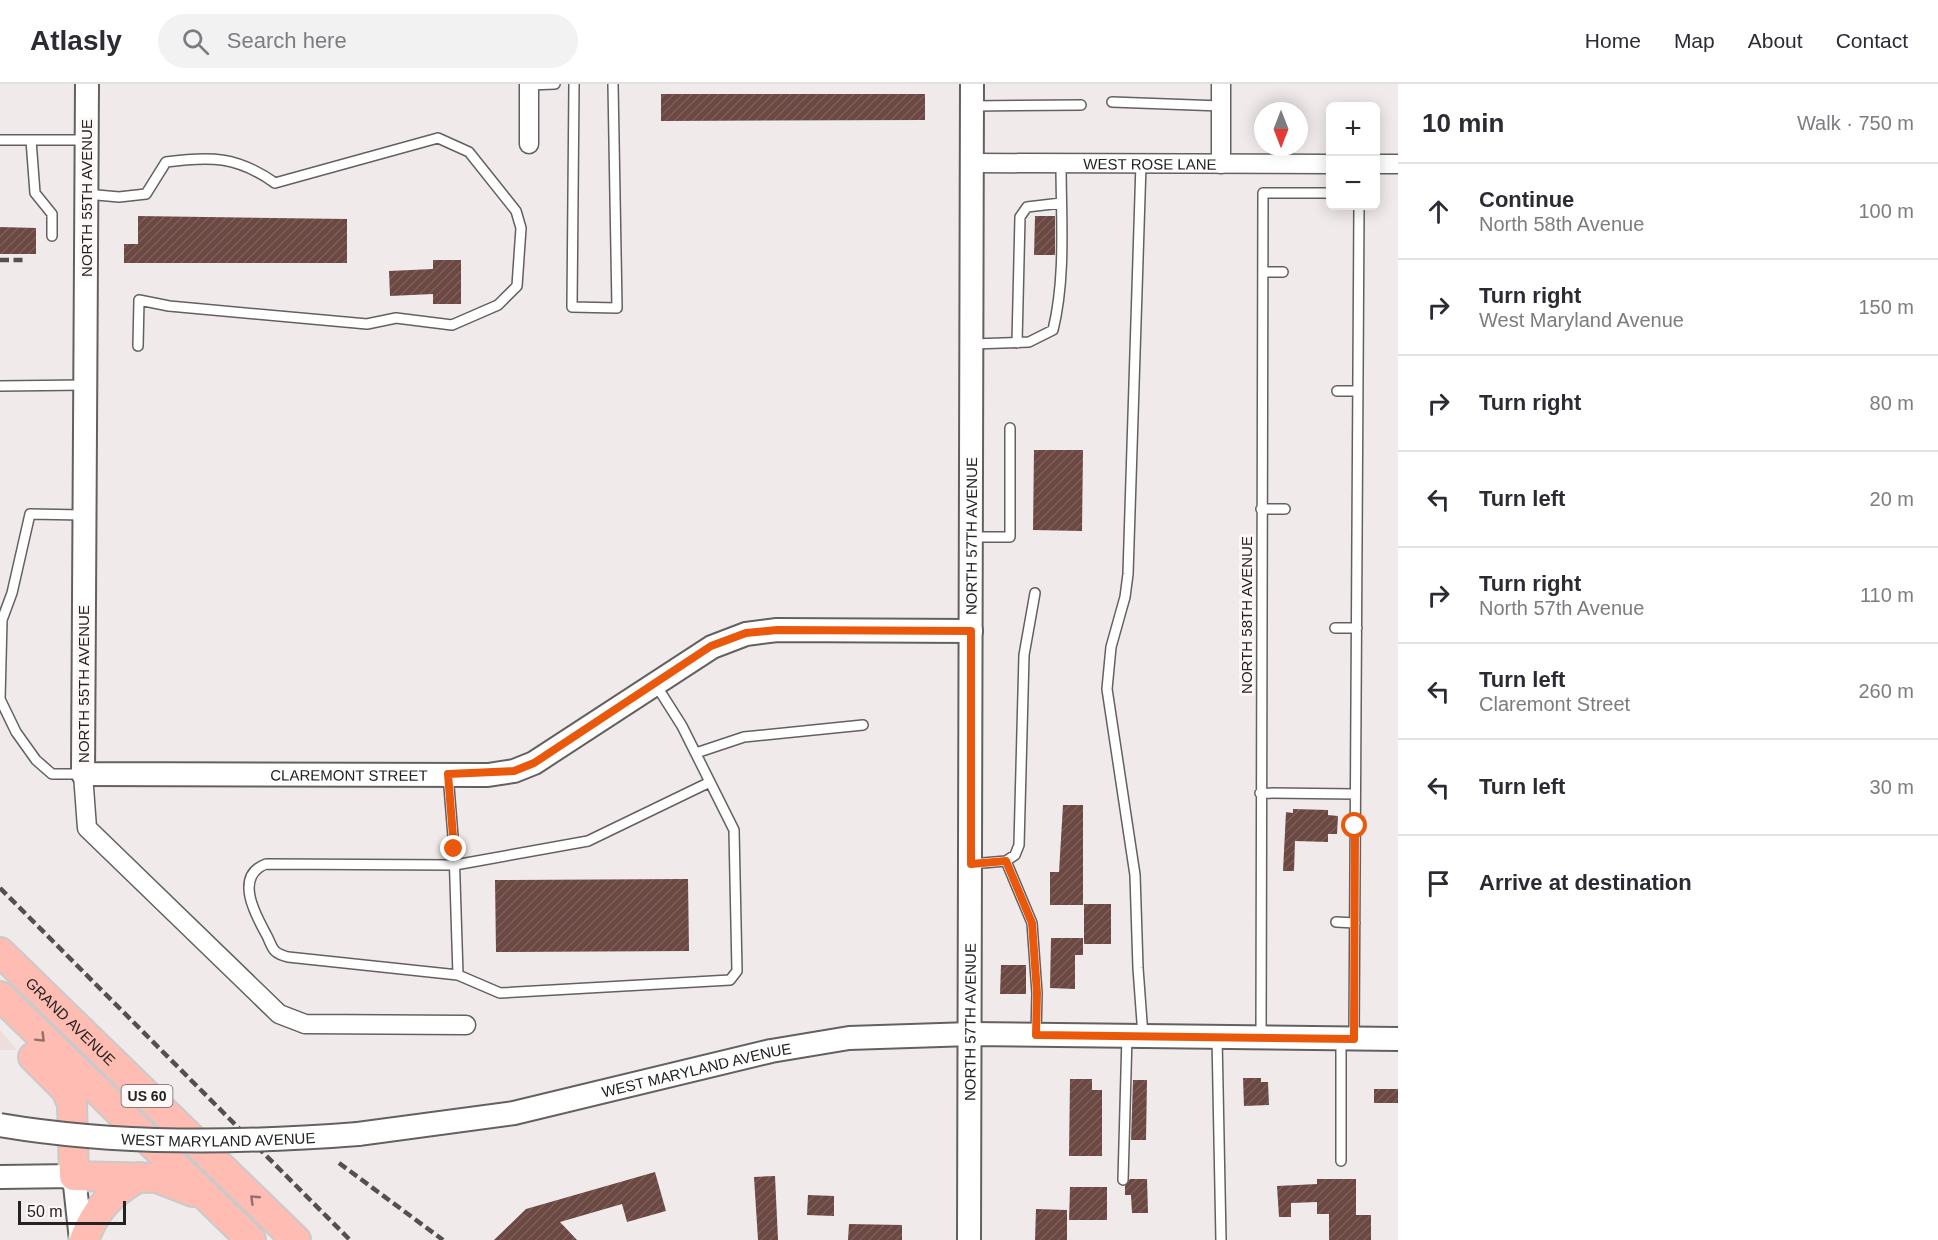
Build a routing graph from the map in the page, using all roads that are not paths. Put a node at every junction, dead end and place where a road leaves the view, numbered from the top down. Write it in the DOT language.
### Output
graph roads {
  1 [pos="87,84"];
  2 [pos="529,84"];
  3 [pos="555,84"];
  4 [pos="574,84"];
  5 [pos="613,84"];
  6 [pos="1221,84"];
  7 [pos="972,95"];
  8 [pos="1112,102"];
  9 [pos="1081,105"];
  10 [pos="1221,105"];
  11 [pos="0,140"];
  12 [pos="31,140"];
  13 [pos="86,140"];
  14 [pos="529,144"];
  15 [pos="972,163"];
  16 [pos="1061,164"];
  17 [pos="1141,164"];
  18 [pos="1221,164"];
  19 [pos="1326,164"];
  20 [pos="1380,164"];
  21 [pos="1398,164"];
  22 [pos="1326,193"];
  23 [pos="86,194"];
  24 [pos="1061,203"];
  25 [pos="1359,210"];
  26 [pos="52,236"];
  27 [pos="1263,272"];
  28 [pos="1283,272"];
  29 [pos="1017,343"];
  30 [pos="972,344"];
  31 [pos="138,346"];
  32 [pos="85,385"];
  33 [pos="0,386"];
  34 [pos="1337,391"];
  35 [pos="1358,391"];
  36 [pos="1010,428"];
  37 [pos="1261,509"];
  38 [pos="1285,509"];
  39 [pos="83,515"];
  40 [pos="971,537"];
  41 [pos="1035,593"];
  42 [pos="1,619"];
  43 [pos="1335,628"];
  44 [pos="1357,628"];
  45 [pos="971,631"];
  46 [pos="655,684"];
  47 [pos="863,725"];
  48 [pos="696,753"];
  49 [pos="83,774"];
  50 [pos="448,774"];
  51 [pos="711,782"];
  52 [pos="1260,793"];
  53 [pos="1355,794"];
  54 [pos="1006,861"];
  55 [pos="971,864"];
  56 [pos="454,865"];
  57 [pos="1335,922"];
  58 [pos="1355,922"];
  59 [pos="0,952"];
  60 [pos="458,975"];
  61 [pos="0,996"];
  62 [pos="0,1023"];
  63 [pos="466,1025"];
  64 [pos="971,1034"];
  65 [pos="1036,1035"];
  66 [pos="1135,1036"];
  67 [pos="1217,1037"];
  68 [pos="1261,1038"];
  69 [pos="1347,1039"];
  70 [pos="1398,1039"];
  71 [pos="0,1125"];
  72 [pos="1341,1161"];
  73 [pos="74,1176"];
  74 [pos="0,1177"];
  75 [pos="139,1177"];
  76 [pos="1123,1180"];
  77 [pos="218,1207"];
  78 [pos="82,1240"];
  79 [pos="251,1240"];
  80 [pos="296,1240"];
  81 [pos="969,1240"];
  82 [pos="1221,1240"];
  1 -- 13 [label="street, NORTH 55TH AVENUE"];
  2 -- 3 [label="lane"];
  2 -- 14 [label="street"];
  4 -- 5 [label="lane"];
  6 -- 10 [label="street"];
  7 -- 9 [label="lane"];
  7 -- 15 [label="street, NORTH 57TH AVENUE"];
  8 -- 10 [label="lane"];
  10 -- 18 [label="street"];
  11 -- 12 [label="lane"];
  12 -- 13 [label="lane"];
  12 -- 26 [label="lane"];
  13 -- 23 [label="street, NORTH 55TH AVENUE"];
  15 -- 16 [label="street, WEST ROSE LANE"];
  15 -- 30 [label="street, NORTH 57TH AVENUE"];
  16 -- 17 [label="street, WEST ROSE LANE"];
  16 -- 24 [label="lane"];
  17 -- 18 [label="street, WEST ROSE LANE"];
  17 -- 66 [label="lane"];
  18 -- 19 [label="street, WEST ROSE LANE"];
  20 -- 21 [label="street"];
  22 -- 27 [label="lane, NORTH 58TH AVENUE"];
  23 -- 31 [label="lane"];
  23 -- 32 [label="street, NORTH 55TH AVENUE"];
  24 -- 29 [label="lane"];
  24 -- 29 [label="lane"];
  25 -- 35 [label="lane"];
  27 -- 28 [label="lane"];
  27 -- 37 [label="lane, NORTH 58TH AVENUE"];
  29 -- 30 [label="lane"];
  30 -- 40 [label="street, NORTH 57TH AVENUE"];
  32 -- 33 [label="lane"];
  32 -- 39 [label="street, NORTH 55TH AVENUE"];
  34 -- 35 [label="lane"];
  35 -- 44 [label="lane"];
  36 -- 40 [label="lane"];
  37 -- 38 [label="lane"];
  37 -- 52 [label="lane, NORTH 58TH AVENUE"];
  39 -- 42 [label="lane"];
  39 -- 49 [label="street, NORTH 55TH AVENUE"];
  40 -- 45 [label="street, NORTH 57TH AVENUE"];
  41 -- 54 [label="lane"];
  42 -- 49 [label="lane"];
  43 -- 44 [label="lane"];
  44 -- 53 [label="lane"];
  45 -- 46 [label="street, CLAREMONT STREET"];
  45 -- 55 [label="street, NORTH 57TH AVENUE"];
  46 -- 48 [label="lane"];
  46 -- 50 [label="street, CLAREMONT STREET"];
  47 -- 48 [label="lane"];
  48 -- 51 [label="lane"];
  49 -- 50 [label="street, CLAREMONT STREET"];
  49 -- 63 [label="street, NORTH 55TH AVENUE"];
  50 -- 56 [label="lane"];
  51 -- 56 [label="lane"];
  51 -- 60 [label="lane"];
  52 -- 53 [label="lane"];
  52 -- 68 [label="lane, NORTH 58TH AVENUE"];
  53 -- 58 [label="lane"];
  54 -- 55 [label="lane"];
  54 -- 65 [label="lane"];
  55 -- 64 [label="street, NORTH 57TH AVENUE"];
  56 -- 60 [label="lane"];
  56 -- 60 [label="lane"];
  57 -- 58 [label="lane"];
  58 -- 69 [label="lane"];
  80 -- 59 [label="highway, GRAND AVENUE / US 60, one-way"];
  61 -- 77 [label="highway, GRAND AVENUE / US 60, one-way"];
  62 -- 73 [label="highway"];
  64 -- 65 [label="street, WEST MARYLAND AVENUE"];
  64 -- 71 [label="street, WEST MARYLAND AVENUE, bridge"];
  64 -- 81 [label="street, NORTH 57TH AVENUE"];
  65 -- 66 [label="street, WEST MARYLAND AVENUE"];
  66 -- 67 [label="street, WEST MARYLAND AVENUE"];
  66 -- 76 [label="lane"];
  67 -- 68 [label="street, WEST MARYLAND AVENUE"];
  67 -- 82 [label="lane"];
  68 -- 69 [label="street, WEST MARYLAND AVENUE"];
  69 -- 70 [label="street, WEST MARYLAND AVENUE"];
  69 -- 72 [label="lane"];
  73 -- 74 [label="street"];
  73 -- 75 [label="highway"];
  73 -- 78 [label="street"];
  75 -- 77 [label="highway"];
  75 -- 78 [label="highway"];
  77 -- 79 [label="highway, GRAND AVENUE / US 60"];
}
